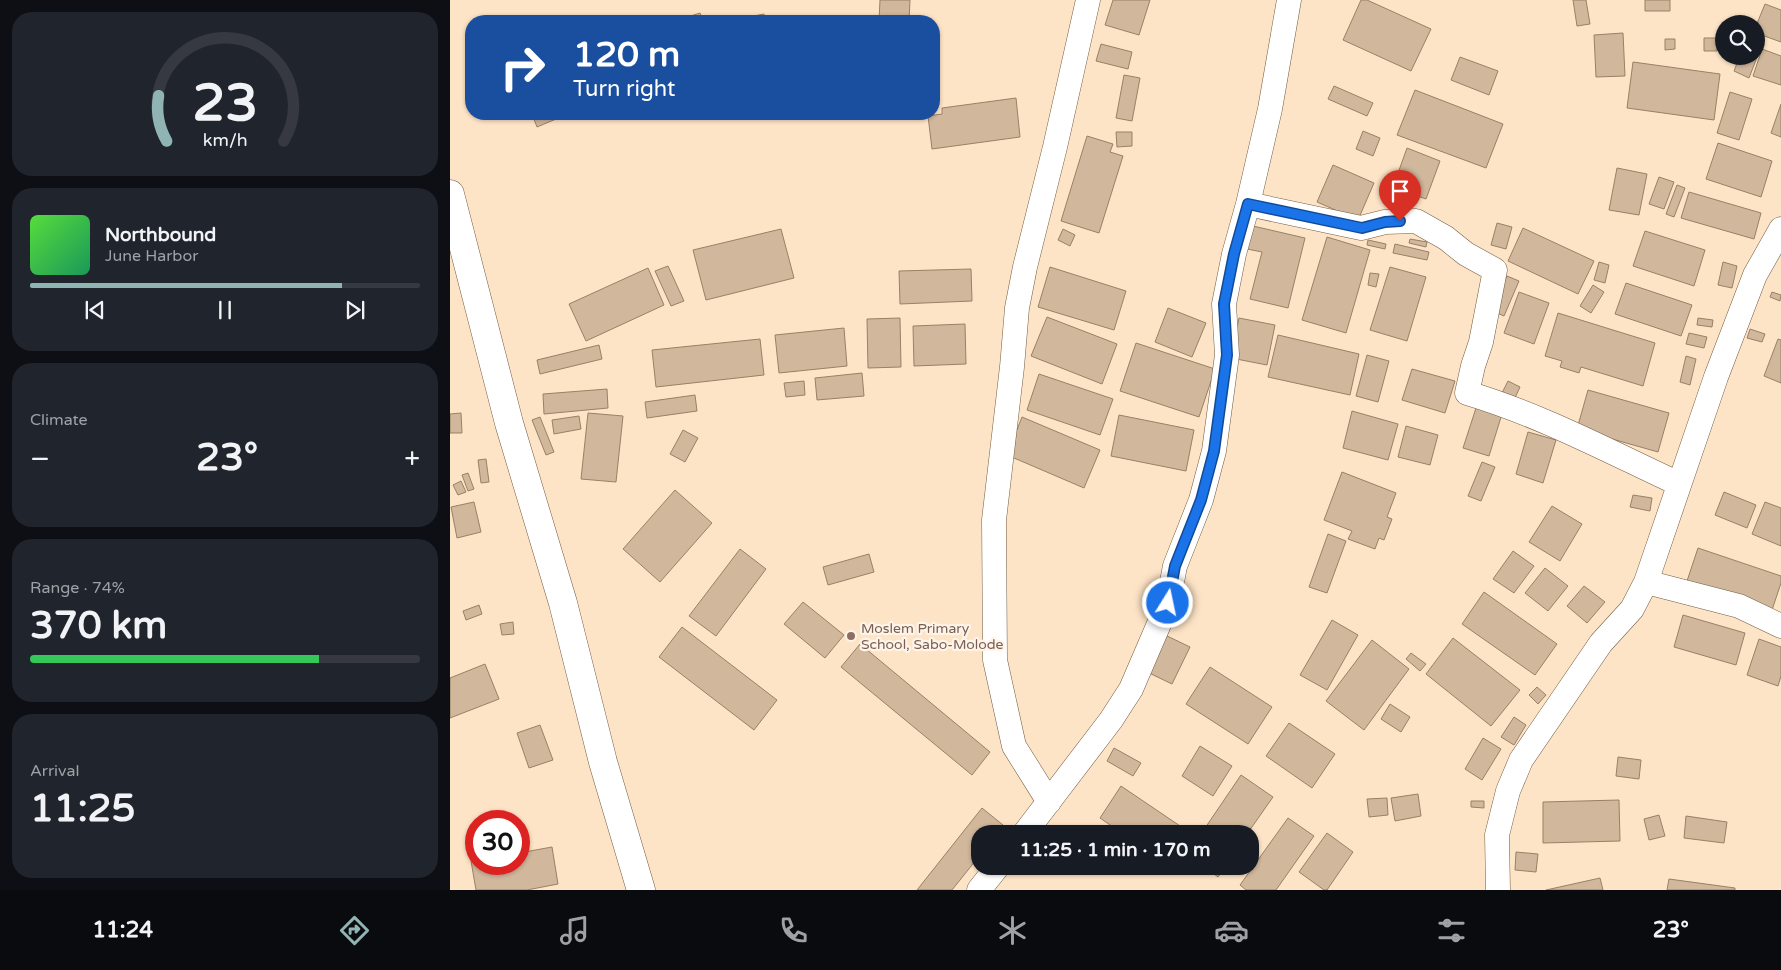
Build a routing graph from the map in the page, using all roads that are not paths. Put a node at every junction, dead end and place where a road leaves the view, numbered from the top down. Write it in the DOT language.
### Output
graph roads {
  1 [pos="1088,0"];
  2 [pos="1289,0"];
  3 [pos="450,194"];
  4 [pos="1248,204"];
  5 [pos="1781,229"];
  6 [pos="1679,484"];
  7 [pos="1646,582"];
  8 [pos="1781,626"];
  9 [pos="1049,802"];
  10 [pos="1031,825"];
  11 [pos="991,875"];
  12 [pos="641,890"];
  13 [pos="979,890"];
  14 [pos="1498,890"];
  1 -- 9 [label="street"];
  2 -- 4 [label="street"];
  3 -- 12 [label="street"];
  4 -- 6 [label="street"];
  4 -- 9 [label="street"];
  5 -- 6 [label="street"];
  6 -- 7 [label="street"];
  7 -- 8 [label="street"];
  7 -- 14 [label="street"];
  9 -- 10 [label="street"];
  11 -- 13 [label="street"];
}
